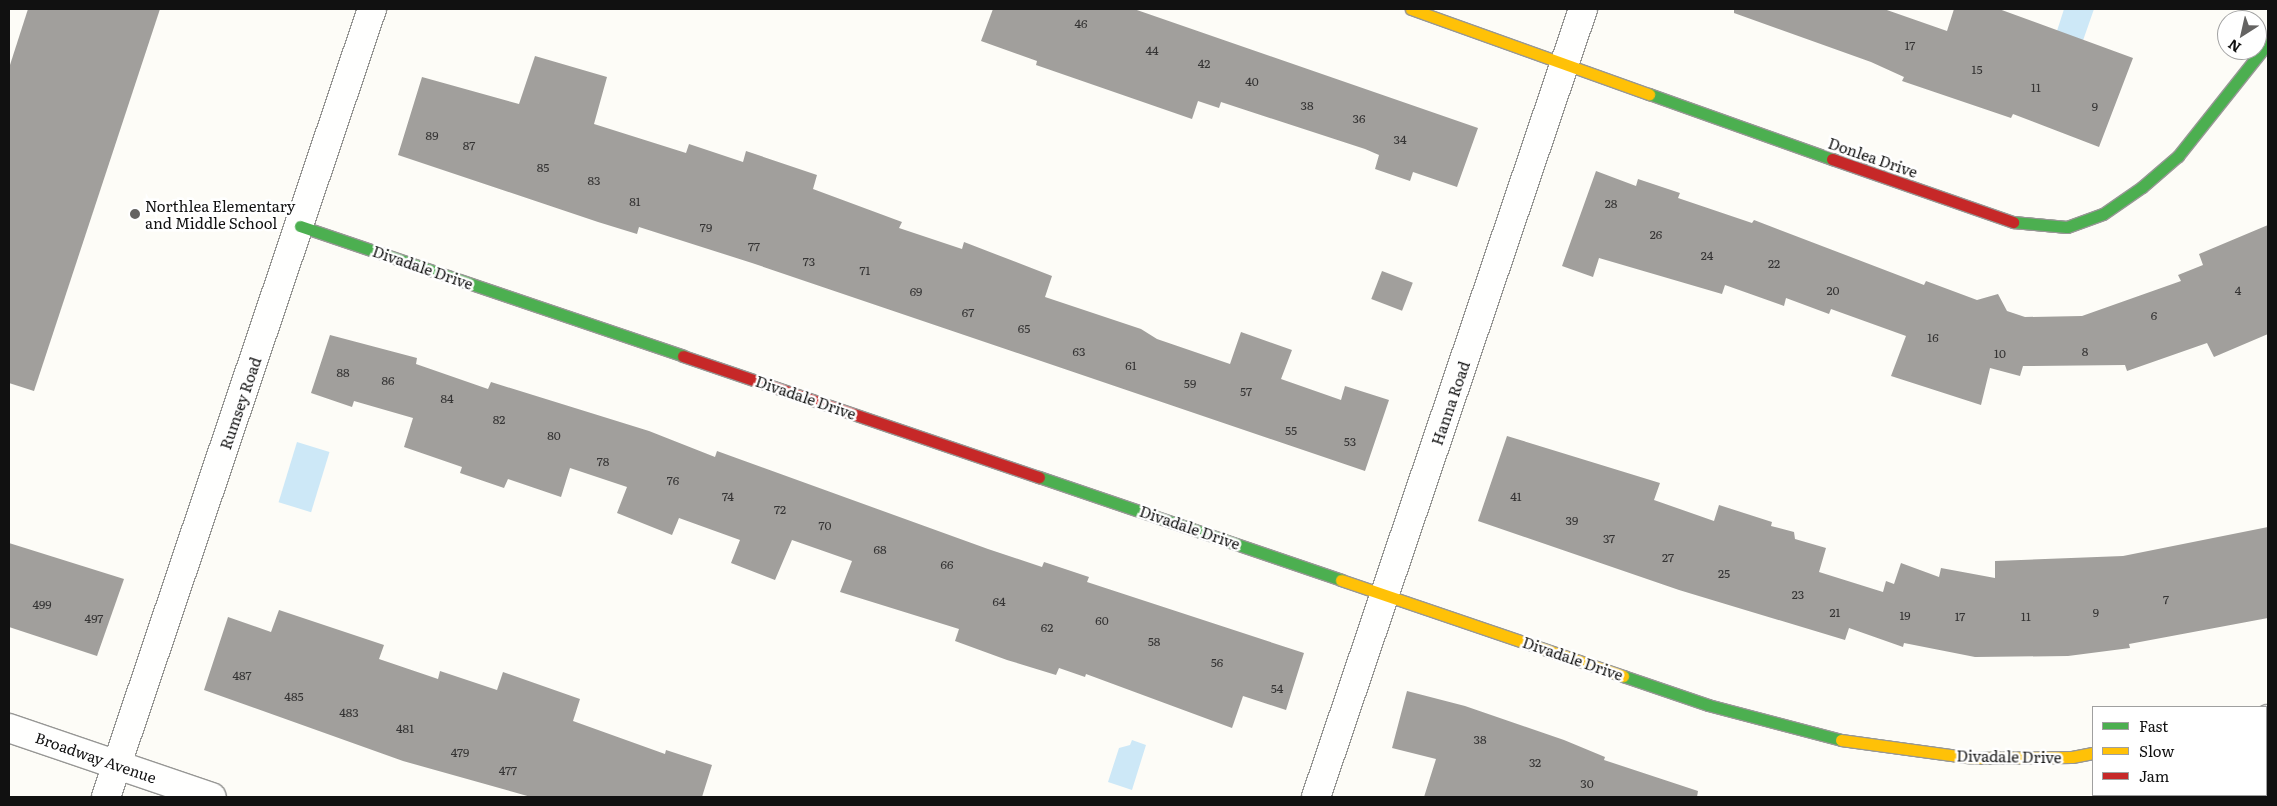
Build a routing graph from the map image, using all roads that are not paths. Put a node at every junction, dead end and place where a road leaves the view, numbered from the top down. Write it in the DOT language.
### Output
graph roads {
  1 [pos="372,9"];
  2 [pos="1411,9"];
  3 [pos="1583,9"];
  4 [pos="2268,44"];
  5 [pos="1564,64"];
  6 [pos="300,226"];
  7 [pos="1386,593"];
  8 [pos="9,728"];
  9 [pos="2092,753"];
  10 [pos="118,764"];
  11 [pos="106,797"];
  12 [pos="212,797"];
  13 [pos="1316,797"];
  1 -- 6 [label="street, Rumsey Road"];
  2 -- 5 [label="street, Donlea Drive"];
  3 -- 5 [label="street, Hanna Road"];
  4 -- 5 [label="street, Donlea Drive"];
  5 -- 7 [label="street, Hanna Road"];
  6 -- 7 [label="street, Divadale Drive"];
  6 -- 10 [label="street, Rumsey Road"];
  7 -- 9 [label="street, Divadale Drive"];
  7 -- 13 [label="street, Hanna Road"];
  8 -- 10 [label="street, Broadway Avenue"];
  10 -- 11 [label="street, Rumsey Road"];
  10 -- 12 [label="street, Broadway Avenue"];
}
